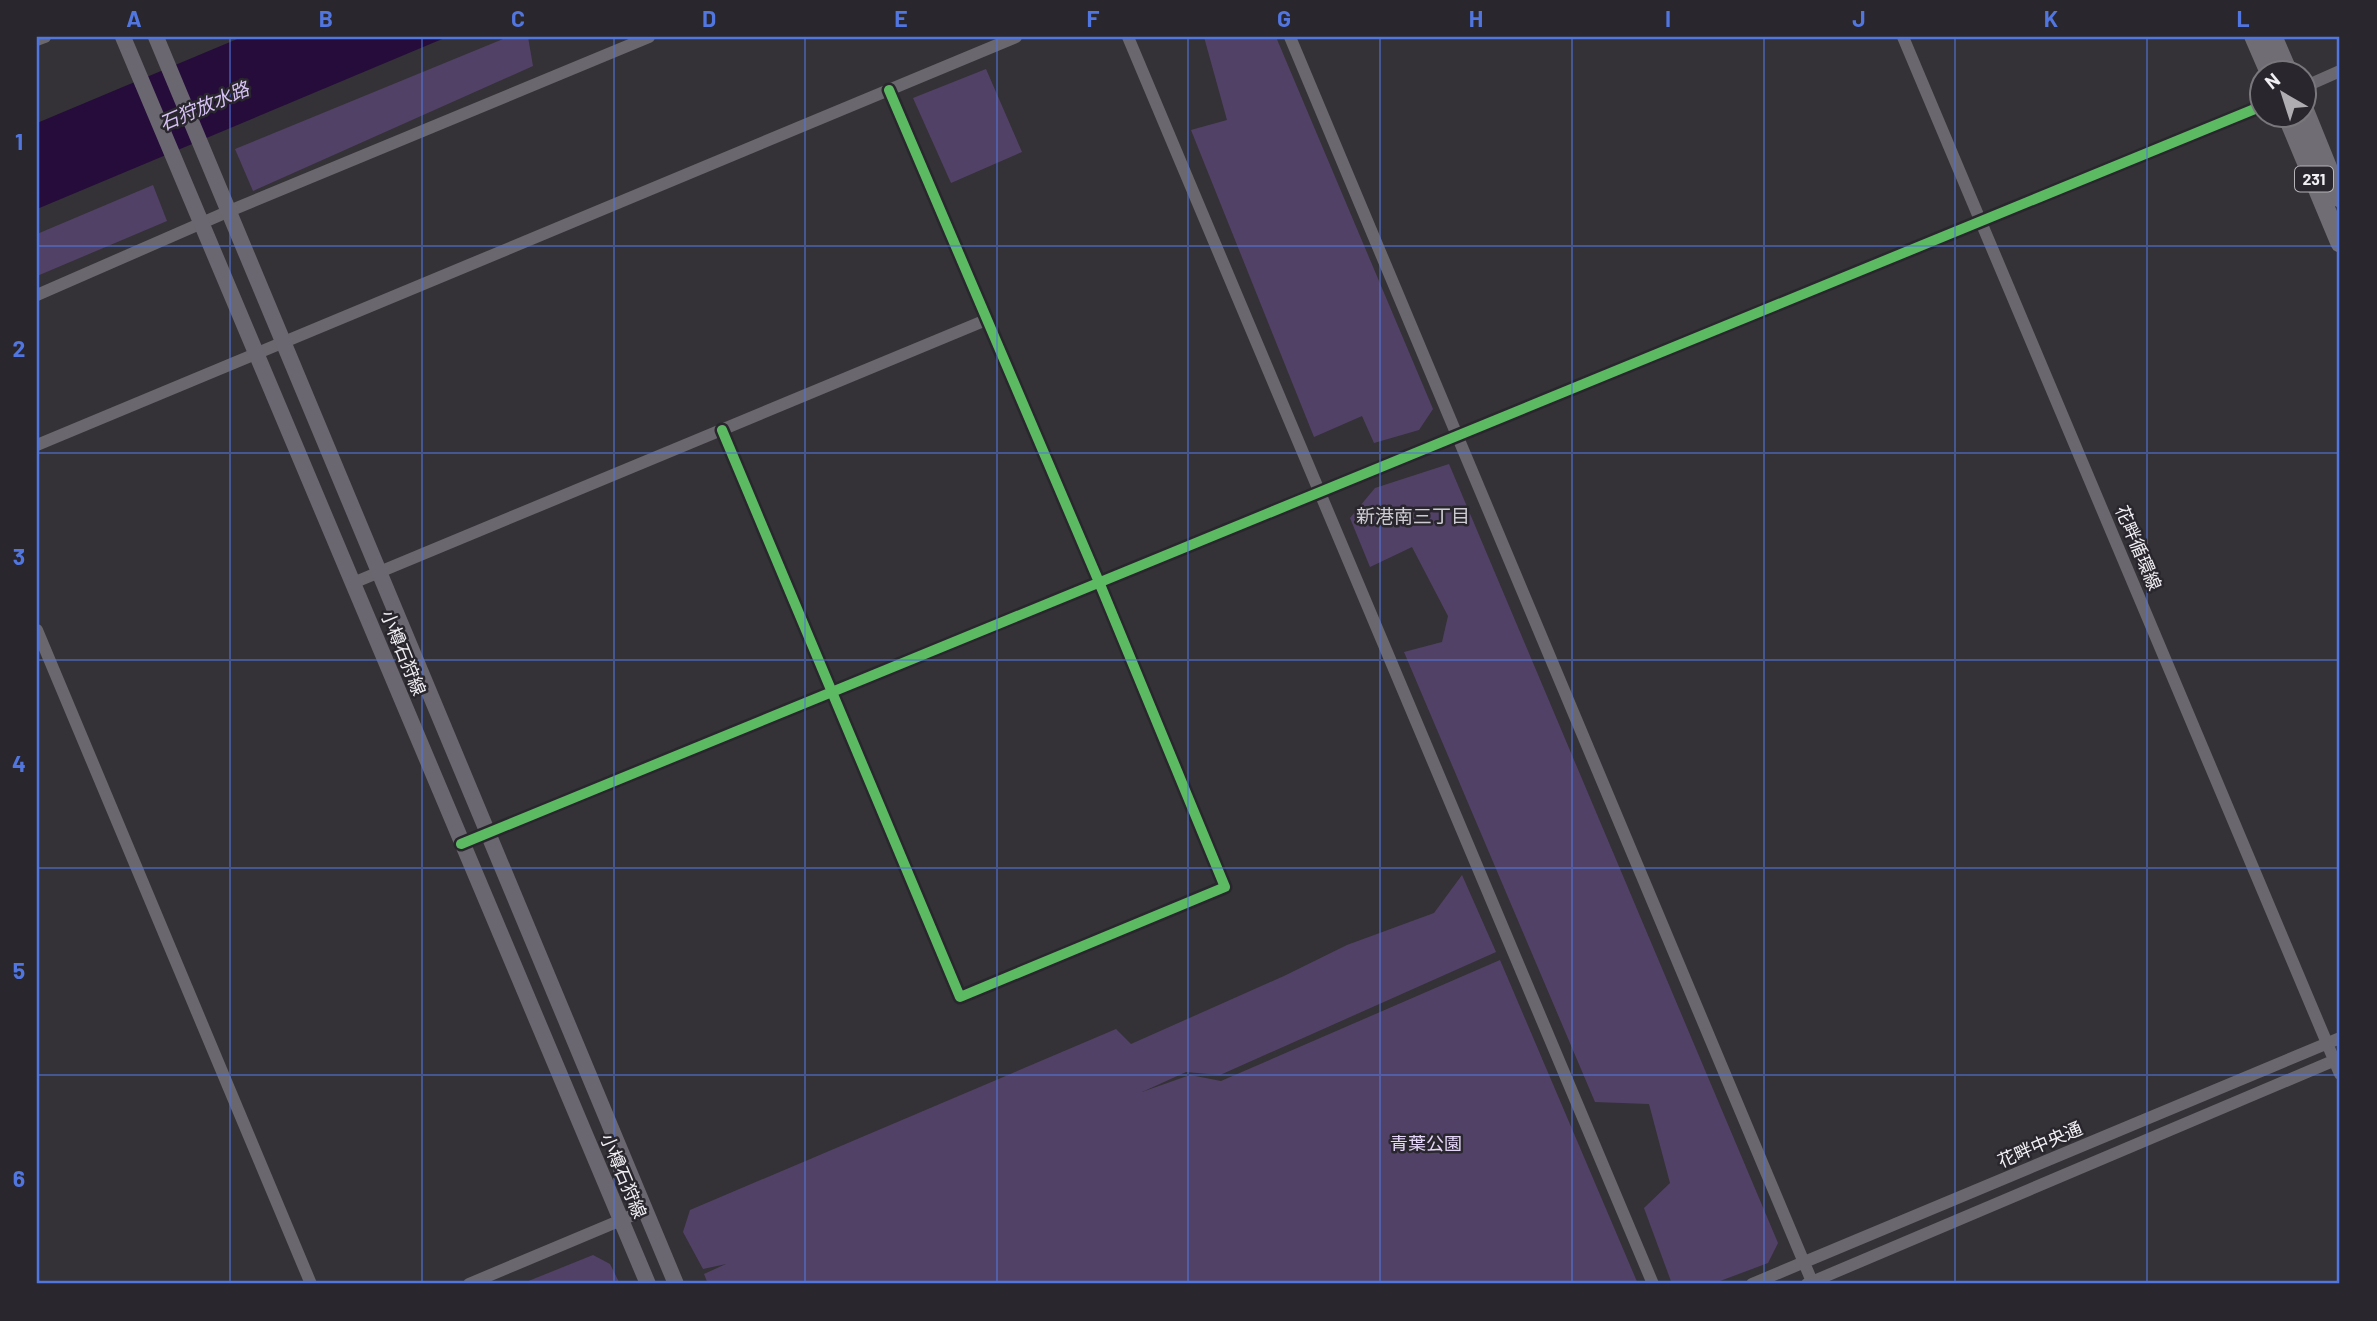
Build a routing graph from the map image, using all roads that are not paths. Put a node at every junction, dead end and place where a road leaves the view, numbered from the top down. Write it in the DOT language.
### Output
graph roads {
  1 [pos="44,37"];
  2 [pos="123,37"];
  3 [pos="156,37"];
  4 [pos="649,37"];
  5 [pos="1016,37"];
  6 [pos="1128,37"];
  7 [pos="1290,37"];
  8 [pos="1903,37"];
  9 [pos="2254,37"];
  10 [pos="2273,37"];
  11 [pos="37,40"];
  12 [pos="2264,60"];
  13 [pos="2282,60"];
  14 [pos="2340,71"];
  15 [pos="2318,81"];
  16 [pos="889,90"];
  17 [pos="2248,112"];
  18 [pos="2293,130"];
  19 [pos="2312,130"];
  20 [pos="2340,198"];
  21 [pos="228,212"];
  22 [pos="1982,219"];
  23 [pos="202,223"];
  24 [pos="2340,243"];
  25 [pos="37,295"];
  26 [pos="986,320"];
  27 [pos="282,342"];
  28 [pos="258,352"];
  29 [pos="722,430"];
  30 [pos="1457,436"];
  31 [pos="37,445"];
  32 [pos="1320,493"];
  33 [pos="379,573"];
  34 [pos="1099,582"];
  35 [pos="353,583"];
  36 [pos="37,631"];
  37 [pos="831,692"];
  38 [pos="487,832"];
  39 [pos="461,844"];
  40 [pos="2340,1038"];
  41 [pos="2327,1043"];
  42 [pos="2337,1059"];
  43 [pos="2340,1074"];
  44 [pos="645,1210"];
  45 [pos="621,1220"];
  46 [pos="1804,1263"];
  47 [pos="311,1284"];
  48 [pos="469,1284"];
  49 [pos="648,1284"];
  50 [pos="676,1284"];
  51 [pos="1653,1284"];
  52 [pos="1752,1284"];
  53 [pos="1810,1284"];
  1 -- 11 [label="street"];
  2 -- 23 [label="main road, 小樽石狩線"];
  3 -- 21 [label="main road, 小樽石狩線"];
  4 -- 21 [label="street"];
  5 -- 16 [label="street"];
  6 -- 32 [label="street"];
  7 -- 30 [label="street"];
  8 -- 22 [label="street, 花畔循環線"];
  9 -- 12 [label="highway"];
  10 -- 13 [label="highway"];
  14 -- 15 [label="street"];
  16 -- 26 [label="street"];
  16 -- 27 [label="street"];
  17 -- 22 [label="street"];
  18 -- 24 [label="highway, 231"];
  19 -- 20 [label="highway, 231"];
  21 -- 23 [label="street"];
  21 -- 27 [label="main road, 小樽石狩線"];
  22 -- 30 [label="street"];
  22 -- 41 [label="street, 花畔循環線"];
  23 -- 25 [label="street"];
  23 -- 28 [label="main road, 小樽石狩線"];
  26 -- 29 [label="street"];
  26 -- 34 [label="street"];
  27 -- 28 [label="street"];
  27 -- 33 [label="main road, 小樽石狩線"];
  28 -- 31 [label="street"];
  28 -- 35 [label="main road, 小樽石狩線"];
  29 -- 33 [label="street"];
  29 -- 37 [label="street"];
  30 -- 32 [label="street"];
  30 -- 46 [label="street"];
  32 -- 34 [label="street"];
  32 -- 51 [label="street"];
  33 -- 35 [label="street"];
  33 -- 38 [label="main road, 小樽石狩線"];
  34 -- 37 [label="street"];
  34 -- 37 [label="street"];
  35 -- 39 [label="main road, 小樽石狩線"];
  36 -- 47 [label="street"];
  37 -- 38 [label="street"];
  38 -- 39 [label="street"];
  38 -- 44 [label="main road, 小樽石狩線"];
  39 -- 45 [label="main road, 小樽石狩線"];
  40 -- 41 [label="street, 花畔中央通"];
  41 -- 42 [label="street, 花畔循環線"];
  41 -- 46 [label="street, 花畔中央通"];
  42 -- 43 [label="street, 花畔循環線"];
  42 -- 53 [label="street"];
  44 -- 45 [label="street"];
  44 -- 50 [label="main road, 小樽石狩線"];
  45 -- 48 [label="street"];
  45 -- 49 [label="main road, 小樽石狩線"];
  46 -- 52 [label="street, 花畔中央通"];
  46 -- 53 [label="street"];
}
